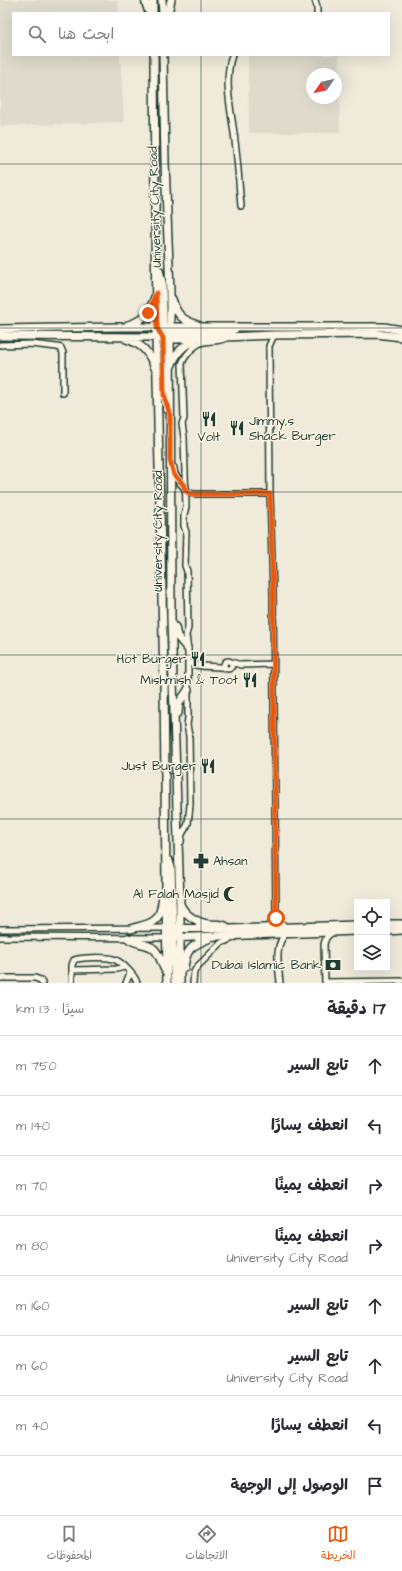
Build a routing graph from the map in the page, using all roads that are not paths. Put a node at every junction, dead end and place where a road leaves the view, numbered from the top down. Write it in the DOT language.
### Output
graph roads {
  1 [pos="145,0"];
  2 [pos="153,0"];
  3 [pos="162,0"];
  4 [pos="171,0"];
  5 [pos="314,0"];
  6 [pos="149,12"];
  7 [pos="153,12"];
  8 [pos="163,12"];
  9 [pos="168,12"];
  10 [pos="317,12"];
  11 [pos="154,56"];
  12 [pos="163,56"];
  13 [pos="232,56"];
  14 [pos="241,206"];
  15 [pos="157,266"];
  16 [pos="170,292"];
  17 [pos="156,293"];
  18 [pos="120,327"];
  19 [pos="205,328"];
  20 [pos="236,328"];
  21 [pos="0,329"];
  22 [pos="402,330"];
  23 [pos="164,333"];
  24 [pos="0,336"];
  25 [pos="260,336"];
  26 [pos="274,336"];
  27 [pos="118,337"];
  28 [pos="402,337"];
  29 [pos="198,338"];
  30 [pos="227,338"];
  31 [pos="0,345"];
  32 [pos="268,346"];
  33 [pos="170,368"];
  34 [pos="157,372"];
  35 [pos="63,392"];
  36 [pos="170,415"];
  37 [pos="170,460"];
  38 [pos="185,489"];
  39 [pos="195,494"];
  40 [pos="270,494"];
  41 [pos="185,500"];
  42 [pos="171,618"];
  43 [pos="188,648"];
  44 [pos="188,661"];
  45 [pos="273,664"];
  46 [pos="198,665"];
  47 [pos="188,671"];
  48 [pos="188,690"];
  49 [pos="174,722"];
  50 [pos="178,856"];
  51 [pos="167,858"];
  52 [pos="166,892"];
  53 [pos="180,903"];
  54 [pos="276,915"];
  55 [pos="390,924"];
  56 [pos="402,924"];
  57 [pos="354,925"];
  58 [pos="131,928"];
  59 [pos="0,929"];
  60 [pos="173,929"];
  61 [pos="231,929"];
  62 [pos="286,930"];
  63 [pos="402,930"];
  64 [pos="269,931"];
  65 [pos="354,931"];
  66 [pos="390,931"];
  67 [pos="332,932"];
  68 [pos="316,933"];
  69 [pos="241,935"];
  70 [pos="212,936"];
  71 [pos="0,937"];
  72 [pos="128,938"];
  73 [pos="173,938"];
  74 [pos="279,944"];
  75 [pos="324,944"];
  76 [pos="124,967"];
  77 [pos="72,970"];
  78 [pos="130,973"];
  79 [pos="167,973"];
  80 [pos="0,978"];
  81 [pos="402,981"];
  82 [pos="179,982"];
  83 [pos="325,982"];
  84 [pos="373,982"];
  85 [pos="42,983"];
  86 [pos="72,983"];
  87 [pos="126,983"];
  88 [pos="137,983"];
  89 [pos="167,983"];
  90 [pos="194,983"];
  91 [pos="280,983"];
  1 -- 6 [label="main road"];
  2 -- 7 [label="main road"];
  3 -- 8 [label="main road"];
  4 -- 9 [label="main road"];
  5 -- 10 [label="street"];
  11 -- 15 [label="main road, University City Road"];
  12 -- 16 [label="main road, University City Road"];
  13 -- 14 [label="street"];
  15 -- 17 [label="main road, University City Road"];
  15 -- 23 [label="main road"];
  16 -- 19 [label="main road"];
  16 -- 23 [label="main road, University City Road"];
  17 -- 18 [label="main road"];
  17 -- 23 [label="main road, University City Road"];
  18 -- 21 [label="main road"];
  18 -- 23 [label="main road"];
  19 -- 20 [label="main road"];
  19 -- 23 [label="main road"];
  20 -- 22 [label="main road"];
  20 -- 23 [label="main road"];
  23 -- 27 [label="main road"];
  23 -- 29 [label="main road"];
  23 -- 33 [label="main road, University City Road"];
  23 -- 34 [label="main road, University City Road"];
  23 -- 36 [label="main road"];
  24 -- 27 [label="main road"];
  25 -- 26 [label="main road"];
  25 -- 30 [label="main road"];
  25 -- 32 [label="street"];
  26 -- 28 [label="main road"];
  26 -- 32 [label="street"];
  27 -- 34 [label="main road"];
  29 -- 30 [label="main road"];
  29 -- 33 [label="main road"];
  30 -- 38 [label="street"];
  31 -- 35 [label="street"];
  32 -- 40 [label="street"];
  33 -- 36 [label="main road, University City Road"];
  34 -- 51 [label="main road, University City Road"];
  36 -- 37 [label="main road, University City Road"];
  37 -- 38 [label="main road"];
  37 -- 42 [label="main road, University City Road"];
  38 -- 39 [label="street"];
  38 -- 41 [label="street"];
  39 -- 40 [label="street"];
  39 -- 41 [label="street"];
  40 -- 45 [label="street"];
  41 -- 43 [label="street"];
  42 -- 43 [label="main road"];
  42 -- 49 [label="main road, University City Road"];
  43 -- 44 [label="street"];
  44 -- 46 [label="street"];
  44 -- 47 [label="street"];
  45 -- 46 [label="street"];
  45 -- 54 [label="street"];
  46 -- 47 [label="street"];
  47 -- 48 [label="street"];
  48 -- 49 [label="main road"];
  48 -- 50 [label="street"];
  49 -- 50 [label="main road, University City Road"];
  50 -- 53 [label="main road, University City Road"];
  51 -- 52 [label="main road, University City Road"];
  51 -- 60 [label="main road"];
  52 -- 58 [label="main road"];
  52 -- 60 [label="main road, University City Road"];
  53 -- 60 [label="main road, University City Road"];
  53 -- 61 [label="main road"];
  54 -- 62 [label="street"];
  54 -- 64 [label="street"];
  55 -- 56 [label="main road"];
  57 -- 62 [label="main road"];
  58 -- 59 [label="street"];
  58 -- 60 [label="street"];
  60 -- 61 [label="main road"];
  60 -- 73 [label="main road, University City Road"];
  60 -- 73 [label="main road"];
  61 -- 64 [label="main road"];
  62 -- 64 [label="main road"];
  62 -- 68 [label="main road"];
  62 -- 74 [label="street"];
  63 -- 66 [label="main road"];
  64 -- 69 [label="main road"];
  64 -- 74 [label="street"];
  65 -- 67 [label="main road"];
  67 -- 68 [label="main road"];
  67 -- 75 [label="street"];
  68 -- 75 [label="street"];
  69 -- 70 [label="main road"];
  69 -- 90 [label="street"];
  70 -- 73 [label="main road"];
  70 -- 82 [label="main road"];
  71 -- 72 [label="street"];
  72 -- 73 [label="street"];
  72 -- 79 [label="main road"];
  73 -- 79 [label="main road, University City Road"];
  73 -- 82 [label="main road, University City Road"];
  74 -- 91 [label="street"];
  75 -- 83 [label="street"];
  76 -- 77 [label="street"];
  76 -- 77 [label="street"];
  76 -- 78 [label="street"];
  77 -- 86 [label="street"];
  78 -- 87 [label="street"];
  78 -- 88 [label="street"];
  79 -- 89 [label="main road, University City Road"];
  80 -- 85 [label="street"];
  81 -- 84 [label="street"];
  83 -- 84 [label="street"];
}
